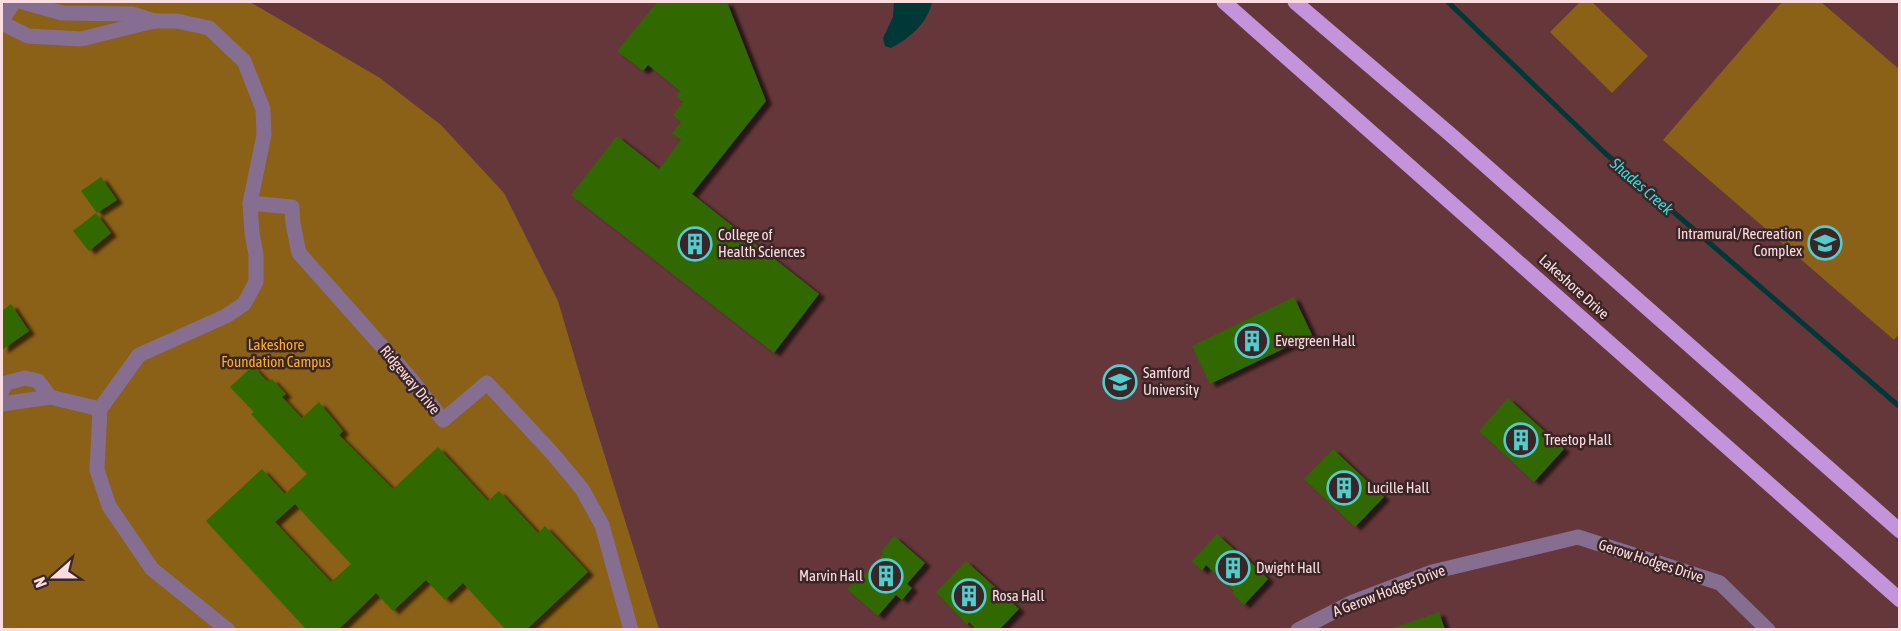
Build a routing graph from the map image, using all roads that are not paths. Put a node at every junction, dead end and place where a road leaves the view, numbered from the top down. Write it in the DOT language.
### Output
graph roads {
  1 [pos="14,2"];
  2 [pos="23,2"];
  3 [pos="1224,2"];
  4 [pos="1295,2"];
  5 [pos="154,21"];
  6 [pos="2,22"];
  7 [pos="250,203"];
  8 [pos="2,391"];
  9 [pos="50,397"];
  10 [pos="2,404"];
  11 [pos="100,409"];
  12 [pos="1899,531"];
  13 [pos="1518,552"];
  14 [pos="1899,600"];
  15 [pos="228,630"];
  16 [pos="631,630"];
  17 [pos="1298,630"];
  18 [pos="1768,630"];
  1 -- 6 [label="street"];
  2 -- 5 [label="street"];
  3 -- 14 [label="main road, Lakeshore Drive"];
  4 -- 12 [label="main road"];
  5 -- 6 [label="street"];
  5 -- 7 [label="street"];
  7 -- 11 [label="street"];
  7 -- 16 [label="street, Ridgeway Drive"];
  8 -- 9 [label="street"];
  9 -- 10 [label="street"];
  9 -- 11 [label="street"];
  11 -- 15 [label="street"];
  13 -- 17 [label="street, A Gerow Hodges Drive"];
  13 -- 18 [label="street, Gerow Hodges Drive"];
}
